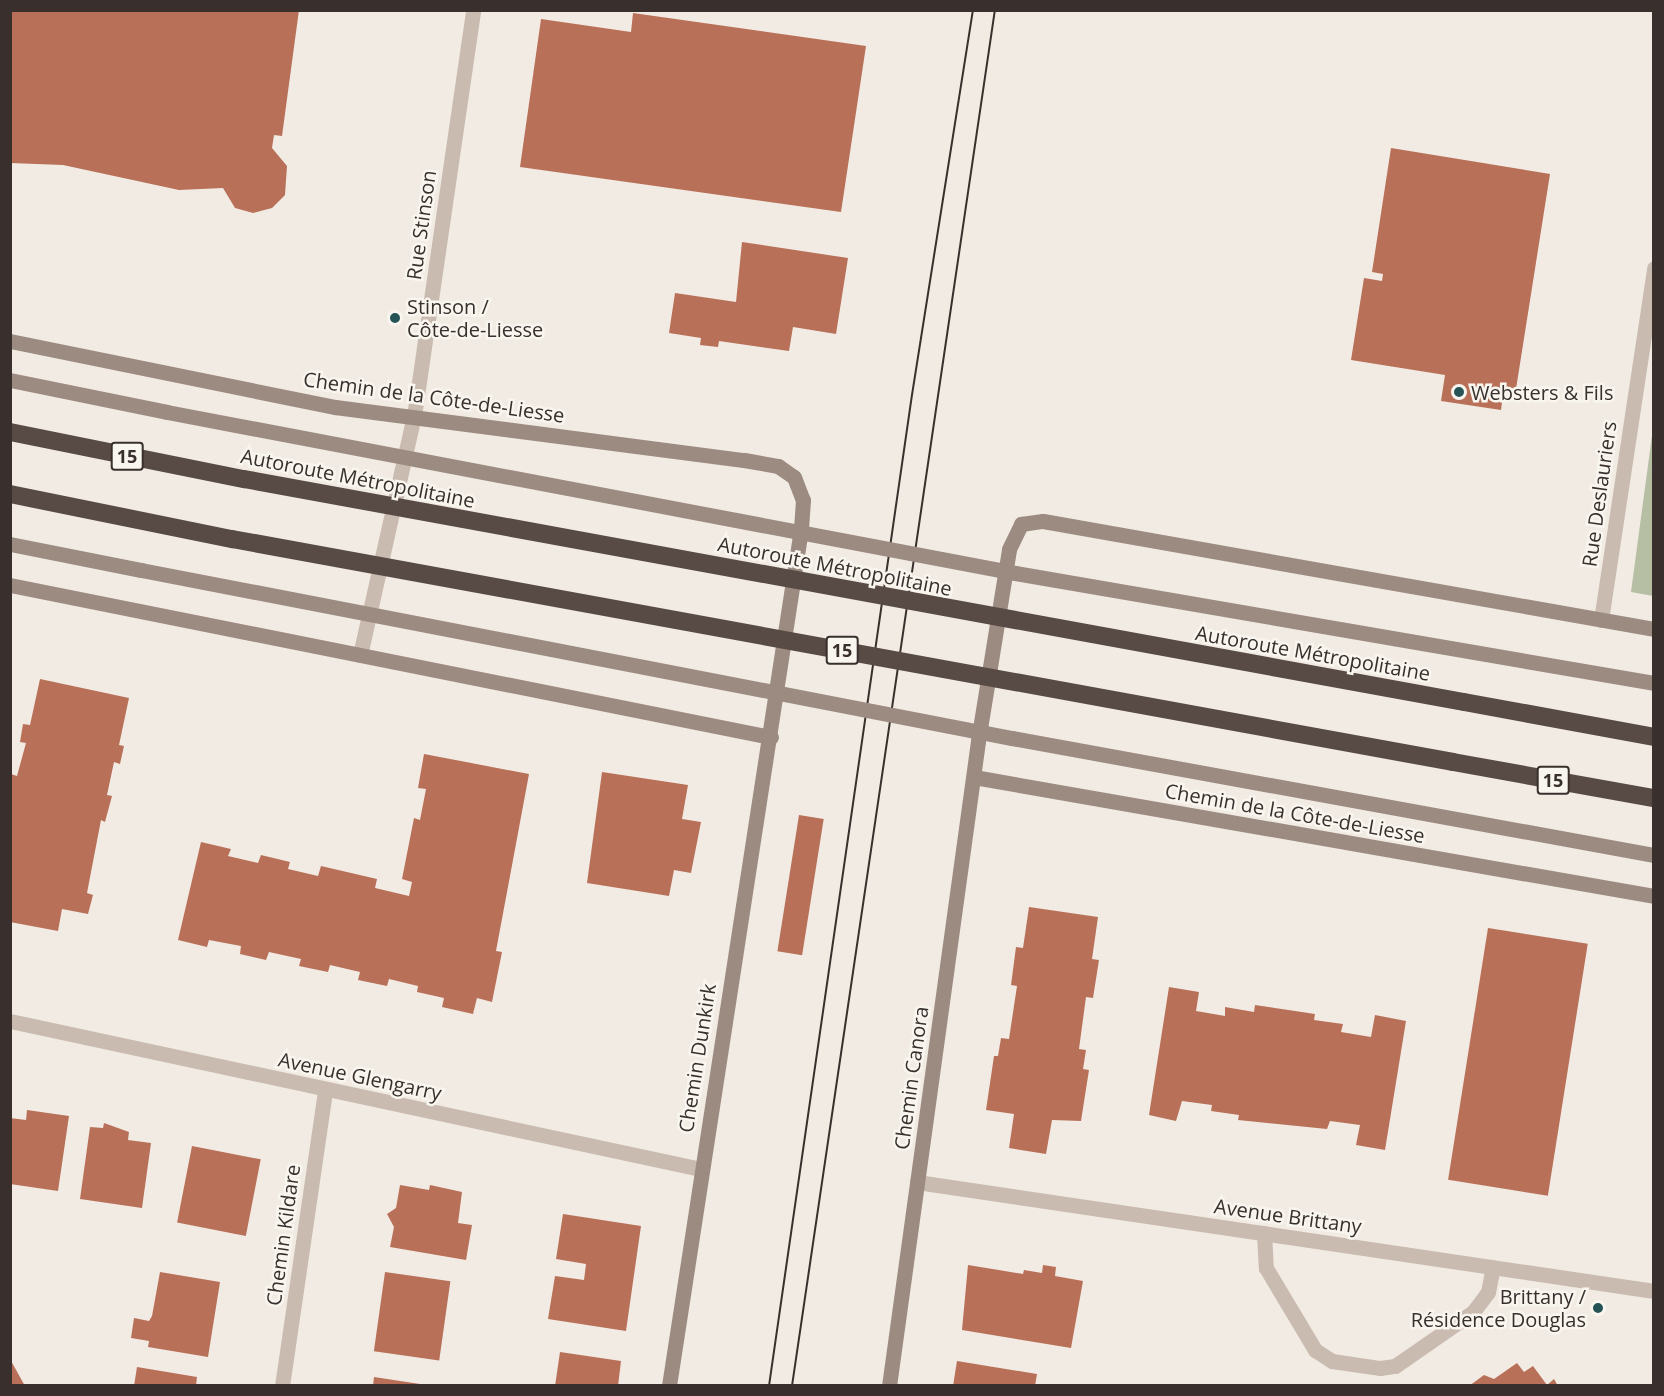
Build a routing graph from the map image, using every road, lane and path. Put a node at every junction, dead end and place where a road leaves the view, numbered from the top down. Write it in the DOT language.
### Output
graph roads {
  1 [pos="473,10"];
  2 [pos="1653,268"];
  3 [pos="10,341"];
  4 [pos="10,381"];
  5 [pos="414,416"];
  6 [pos="10,432"];
  7 [pos="10,494"];
  8 [pos="10,543"];
  9 [pos="10,585"];
  10 [pos="1601,620"];
  11 [pos="1653,629"];
  12 [pos="360,655"];
  13 [pos="1653,683"];
  14 [pos="771,737"];
  15 [pos="1653,737"];
  16 [pos="974,777"];
  17 [pos="1653,798"];
  18 [pos="1653,855"];
  19 [pos="1653,896"];
  20 [pos="10,1021"];
  21 [pos="325,1091"];
  22 [pos="701,1169"];
  23 [pos="917,1182"];
  24 [pos="1264,1233"];
  25 [pos="1493,1267"];
  26 [pos="1653,1291"];
  27 [pos="282,1386"];
  28 [pos="669,1386"];
  29 [pos="889,1386"];
  1 -- 5 [label="street, Rue Stinson"];
  2 -- 10 [label="street, Rue Deslauriers"];
  3 -- 5 [label="street, Chemin de la Côte-de-Liesse"];
  4 -- 13 [label="street, bridge"];
  5 -- 12 [label="street, Rue Stinson"];
  5 -- 14 [label="street, Chemin de la Côte-de-Liesse"];
  6 -- 15 [label="highway, Autoroute Métropolitaine / 15, bridge"];
  7 -- 17 [label="highway, 15, bridge"];
  8 -- 18 [label="street, Chemin de la Côte-de-Liesse, bridge"];
  9 -- 12 [label="street"];
  10 -- 11 [label="street"];
  10 -- 16 [label="street"];
  12 -- 14 [label="street"];
  14 -- 22 [label="street, Chemin Dunkirk"];
  16 -- 19 [label="street, Chemin de la Côte-de-Liesse"];
  16 -- 23 [label="street, Chemin Canora"];
  20 -- 21 [label="street, Avenue Glengarry"];
  21 -- 22 [label="street, Avenue Glengarry"];
  21 -- 27 [label="street, Chemin Kildare"];
  22 -- 28 [label="street, Chemin Dunkirk"];
  23 -- 24 [label="street, Avenue Brittany"];
  23 -- 29 [label="street, Chemin Canora"];
  24 -- 25 [label="street, Avenue Brittany"];
  24 -- 25 [label="street"];
  25 -- 26 [label="street, Avenue Brittany"];
}
